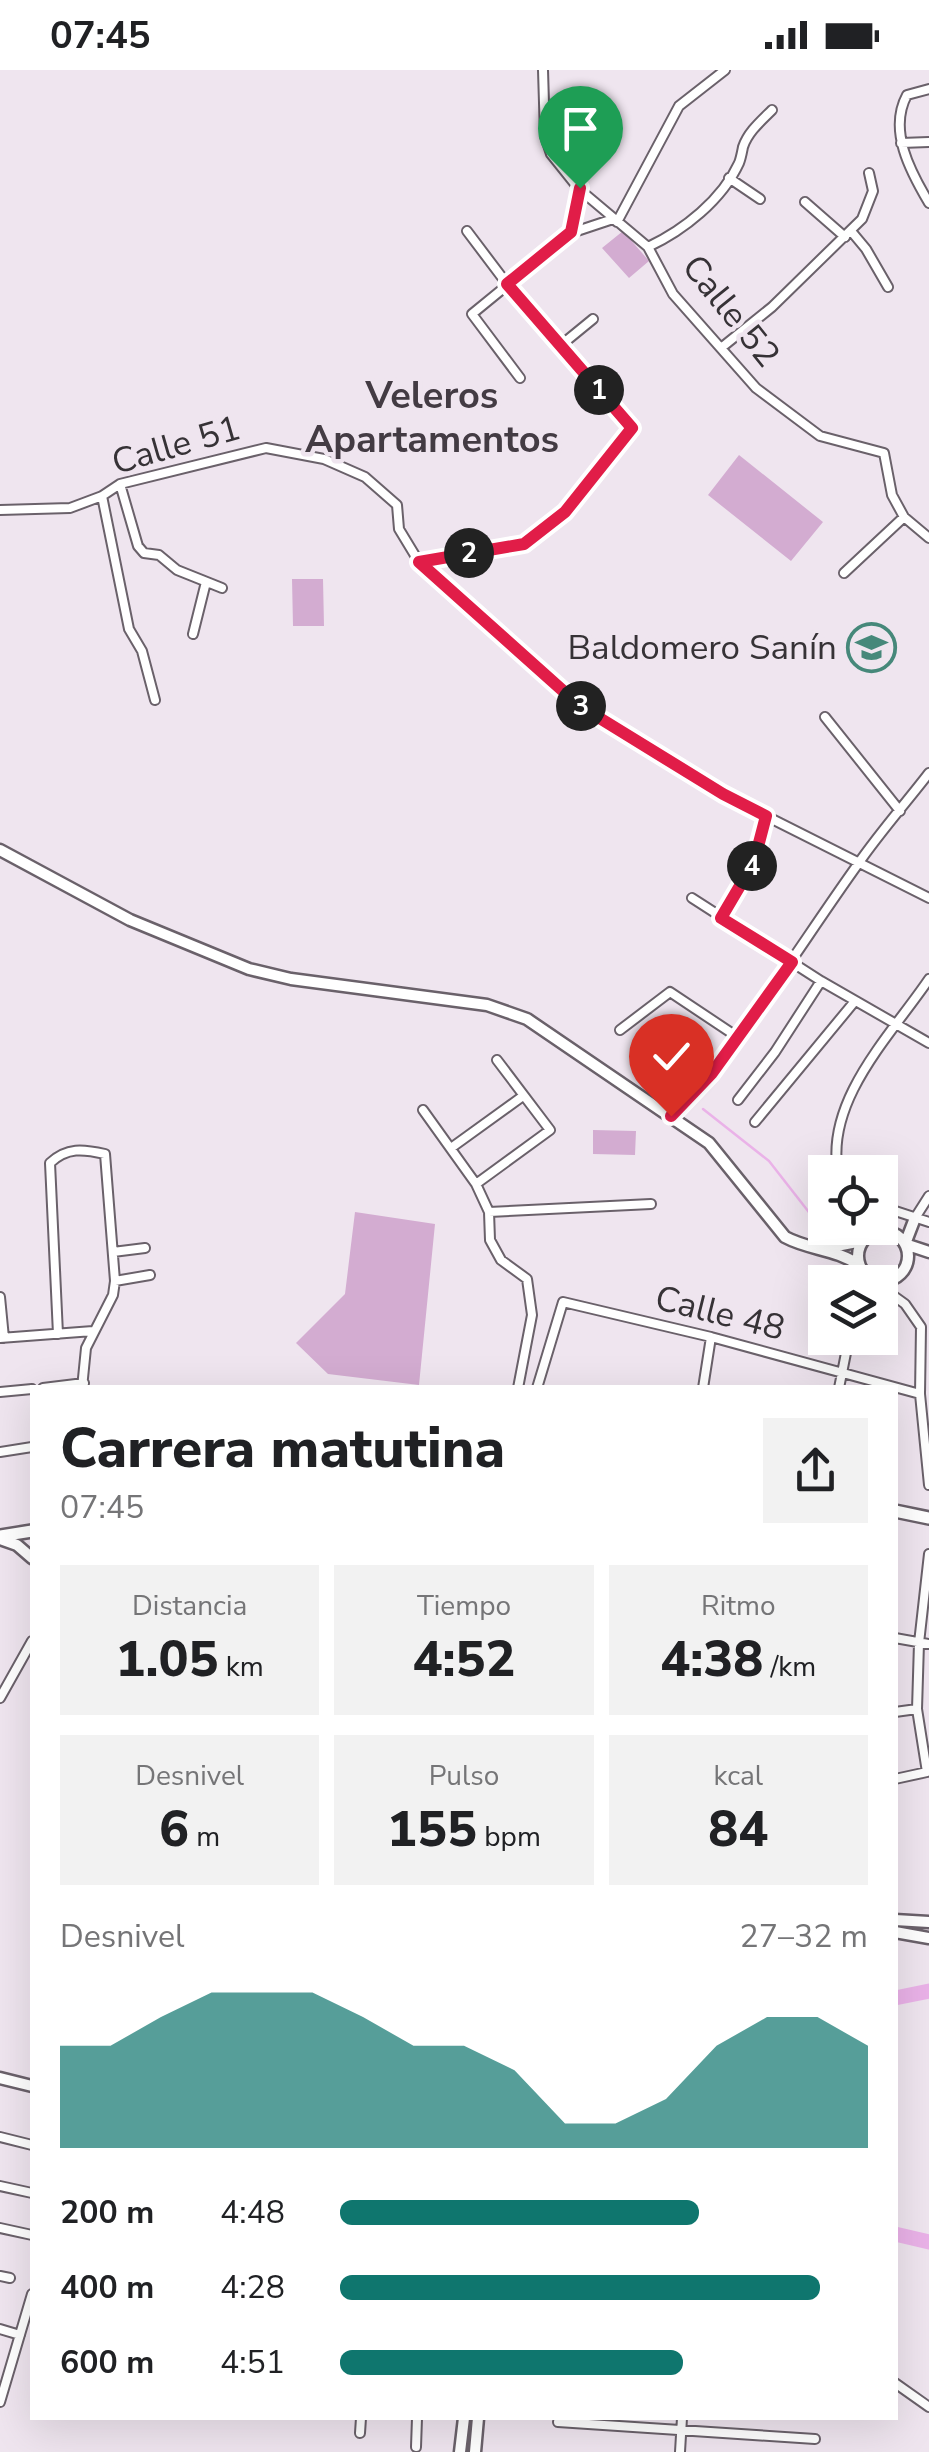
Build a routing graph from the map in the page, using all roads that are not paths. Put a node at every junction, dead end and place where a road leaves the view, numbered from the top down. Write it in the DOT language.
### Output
graph roads {
  1 [pos="543,70"];
  2 [pos="725,70"];
  3 [pos="929,89"];
  4 [pos="772,110"];
  5 [pos="929,142"];
  6 [pos="901,143"];
  7 [pos="869,173"];
  8 [pos="729,178"];
  9 [pos="929,183"];
  10 [pos="917,184"];
  11 [pos="580,188"];
  12 [pos="760,198"];
  13 [pos="804,202"];
  14 [pos="929,203"];
  15 [pos="615,221"];
  16 [pos="467,230"];
  17 [pos="571,232"];
  18 [pos="848,234"];
  19 [pos="648,247"];
  20 [pos="507,284"];
  21 [pos="888,287"];
  22 [pos="593,319"];
  23 [pos="560,346"];
  24 [pos="721,348"];
  25 [pos="520,378"];
  26 [pos="120,484"];
  27 [pos="102,496"];
  28 [pos="0,510"];
  29 [pos="904,517"];
  30 [pos="929,538"];
  31 [pos="419,562"];
  32 [pos="844,573"];
  33 [pos="206,582"];
  34 [pos="222,588"];
  35 [pos="193,634"];
  36 [pos="155,700"];
  37 [pos="825,717"];
  38 [pos="929,773"];
  39 [pos="900,811"];
  40 [pos="766,816"];
  41 [pos="0,850"];
  42 [pos="860,861"];
  43 [pos="692,898"];
  44 [pos="929,898"];
  45 [pos="721,918"];
  46 [pos="792,962"];
  47 [pos="929,979"];
  48 [pos="821,981"];
  49 [pos="854,1001"];
  50 [pos="898,1026"];
  51 [pos="620,1030"];
  52 [pos="739,1038"];
  53 [pos="929,1043"];
  54 [pos="496,1060"];
  55 [pos="523,1096"];
  56 [pos="738,1100"];
  57 [pos="423,1110"];
  58 [pos="671,1116"];
  59 [pos="755,1122"];
  60 [pos="451,1148"];
  61 [pos="837,1155"];
  62 [pos="476,1184"];
  63 [pos="929,1196"];
  64 [pos="650,1204"];
  65 [pos="489,1212"];
  66 [pos="898,1212"];
  67 [pos="914,1218"];
  68 [pos="929,1222"];
  69 [pos="900,1240"];
  70 [pos="838,1245"];
  71 [pos="861,1245"];
  72 [pos="144,1248"];
  73 [pos="820,1248"];
  74 [pos="113,1252"];
  75 [pos="929,1253"];
  76 [pos="907,1262"];
  77 [pos="859,1265"];
  78 [pos="898,1274"];
  79 [pos="150,1275"];
  80 [pos="115,1281"];
  81 [pos="0,1298"];
  82 [pos="898,1299"];
  83 [pos="92,1330"];
  84 [pos="58,1334"];
  85 [pos="711,1337"];
  86 [pos="2,1338"];
  87 [pos="846,1355"];
  88 [pos="925,1358"];
  89 [pos="842,1374"];
  90 [pos="83,1385"];
  91 [pos="519,1385"];
  92 [pos="538,1385"];
  93 [pos="703,1385"];
  94 [pos="840,1385"];
  95 [pos="885,1385"];
  96 [pos="30,1388"];
  97 [pos="898,1388"];
  98 [pos="0,1392"];
  99 [pos="920,1394"];
  100 [pos="30,1447"];
  101 [pos="0,1452"];
  102 [pos="929,1485"];
  103 [pos="898,1513"];
  104 [pos="929,1518"];
  105 [pos="30,1531"];
  106 [pos="0,1537"];
  107 [pos="929,1554"];
  108 [pos="30,1556"];
  109 [pos="898,1639"];
  110 [pos="924,1644"];
  111 [pos="30,1645"];
  112 [pos="0,1698"];
  113 [pos="917,1709"];
  114 [pos="898,1712"];
  115 [pos="925,1734"];
  116 [pos="928,1772"];
  117 [pos="898,1778"];
  118 [pos="898,1920"];
  119 [pos="929,1922"];
  120 [pos="898,1933"];
  121 [pos="929,1938"];
  122 [pos="0,2078"];
  123 [pos="30,2086"];
  124 [pos="0,2136"];
  125 [pos="30,2144"];
  126 [pos="0,2186"];
  127 [pos="30,2194"];
  128 [pos="0,2228"];
  129 [pos="30,2234"];
  130 [pos="30,2312"];
  131 [pos="0,2329"];
  132 [pos="20,2335"];
  133 [pos="898,2385"];
  134 [pos="0,2402"];
  135 [pos="929,2407"];
  136 [pos="361,2420"];
  137 [pos="418,2420"];
  138 [pos="464,2420"];
  139 [pos="478,2420"];
  140 [pos="682,2420"];
  141 [pos="558,2422"];
  142 [pos="682,2430"];
  143 [pos="360,2433"];
  144 [pos="814,2438"];
  145 [pos="416,2447"];
  146 [pos="460,2452"];
  147 [pos="475,2452"];
  148 [pos="680,2452"];
  1 -- 11 [label="street, Calle 52"];
  2 -- 15 [label="street"];
  3 -- 6 [label="street"];
  4 -- 8 [label="street"];
  5 -- 6 [label="street"];
  6 -- 10 [label="street"];
  7 -- 18 [label="street"];
  8 -- 12 [label="street"];
  8 -- 19 [label="street"];
  9 -- 10 [label="street"];
  10 -- 14 [label="street"];
  11 -- 15 [label="street, Calle 52"];
  11 -- 17 [label="street"];
  13 -- 18 [label="street"];
  15 -- 17 [label="street"];
  15 -- 19 [label="street, Calle 52"];
  16 -- 20 [label="street"];
  17 -- 20 [label="street"];
  18 -- 21 [label="street"];
  18 -- 24 [label="street"];
  19 -- 24 [label="street, Calle 52"];
  20 -- 23 [label="street"];
  20 -- 25 [label="street"];
  22 -- 23 [label="street"];
  23 -- 31 [label="street"];
  24 -- 29 [label="street, Calle 52"];
  26 -- 27 [label="street, Calle 51"];
  26 -- 31 [label="street, Calle 51"];
  26 -- 33 [label="street"];
  27 -- 28 [label="street, Calle 51"];
  27 -- 36 [label="street"];
  29 -- 30 [label="street"];
  29 -- 32 [label="street"];
  31 -- 40 [label="street, Calle 51"];
  33 -- 34 [label="street"];
  33 -- 35 [label="street"];
  37 -- 39 [label="street"];
  38 -- 39 [label="street"];
  39 -- 42 [label="street"];
  40 -- 42 [label="street, Calle 51"];
  40 -- 45 [label="street"];
  41 -- 58 [label="street"];
  42 -- 44 [label="street, Calle 51"];
  42 -- 46 [label="street"];
  43 -- 45 [label="street"];
  45 -- 46 [label="street"];
  46 -- 48 [label="street"];
  46 -- 52 [label="street"];
  47 -- 50 [label="street"];
  48 -- 49 [label="street"];
  48 -- 56 [label="street"];
  49 -- 50 [label="street"];
  49 -- 59 [label="street"];
  50 -- 53 [label="street"];
  50 -- 61 [label="street"];
  51 -- 52 [label="street"];
  52 -- 58 [label="street"];
  54 -- 55 [label="street"];
  55 -- 60 [label="street"];
  55 -- 62 [label="street"];
  57 -- 60 [label="street"];
  58 -- 73 [label="street"];
  60 -- 62 [label="street"];
  62 -- 65 [label="street"];
  63 -- 67 [label="street"];
  64 -- 65 [label="street"];
  65 -- 91 [label="street"];
  66 -- 67 [label="street"];
  67 -- 68 [label="street"];
  67 -- 69 [label="street"];
  69 -- 75 [label="street"];
  69 -- 76 [label="street"];
  70 -- 73 [label="street"];
  71 -- 77 [label="street"];
  72 -- 74 [label="street"];
  73 -- 77 [label="street"];
  74 -- 80 [label="street"];
  74 -- 84 [label="street"];
  75 -- 76 [label="street"];
  76 -- 78 [label="street"];
  79 -- 80 [label="street"];
  80 -- 83 [label="street"];
  81 -- 86 [label="street"];
  82 -- 88 [label="street"];
  83 -- 84 [label="street"];
  83 -- 90 [label="street"];
  84 -- 86 [label="street"];
  85 -- 89 [label="street, Calle 48"];
  85 -- 92 [label="street, Calle 48"];
  85 -- 93 [label="street"];
  87 -- 89 [label="street"];
  88 -- 99 [label="street"];
  89 -- 94 [label="street"];
  89 -- 95 [label="street, Calle 48"];
  96 -- 98 [label="street"];
  97 -- 99 [label="street, Calle 48"];
  99 -- 102 [label="street"];
  100 -- 101 [label="street"];
  103 -- 104 [label="main road"];
  105 -- 106 [label="main road"];
  106 -- 108 [label="street"];
  107 -- 110 [label="street"];
  109 -- 110 [label="street"];
  110 -- 113 [label="street"];
  111 -- 112 [label="street"];
  113 -- 114 [label="street"];
  113 -- 115 [label="street"];
  115 -- 116 [label="street"];
  116 -- 117 [label="street"];
  118 -- 119 [label="street"];
  120 -- 121 [label="street"];
  122 -- 123 [label="street"];
  124 -- 125 [label="street"];
  126 -- 127 [label="street"];
  128 -- 129 [label="street"];
  130 -- 132 [label="street"];
  131 -- 132 [label="street"];
  132 -- 134 [label="street"];
  133 -- 135 [label="street"];
  136 -- 143 [label="street"];
  137 -- 145 [label="street"];
  138 -- 146 [label="street"];
  139 -- 147 [label="street"];
  140 -- 142 [label="street"];
  141 -- 142 [label="street"];
  142 -- 144 [label="street"];
  142 -- 148 [label="street"];
}
